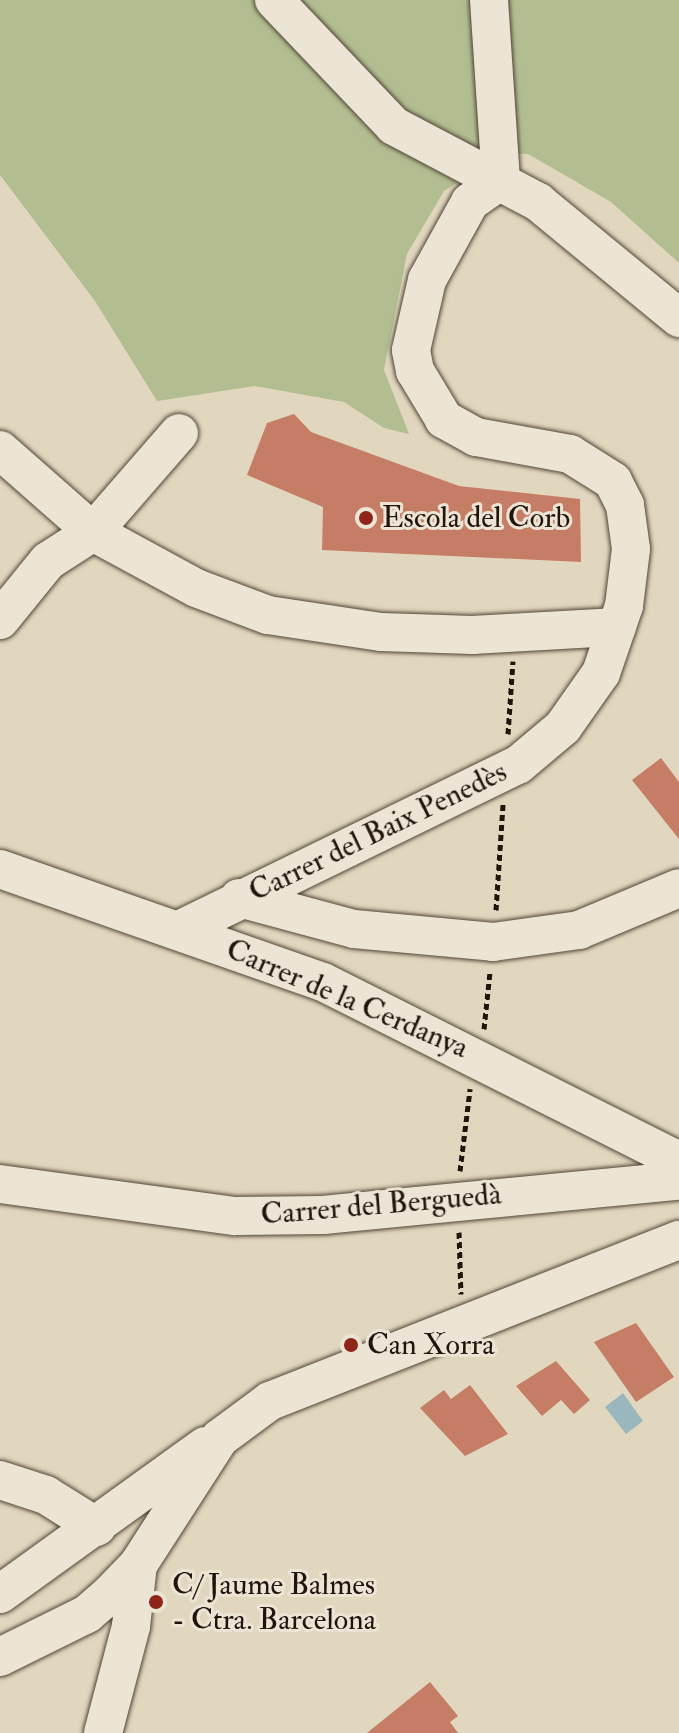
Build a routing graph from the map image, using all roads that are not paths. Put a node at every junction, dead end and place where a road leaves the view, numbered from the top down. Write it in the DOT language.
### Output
graph roads {
  1 [pos="274,0"];
  2 [pos="489,0"];
  3 [pos="501,180"];
  4 [pos="679,318"];
  5 [pos="179,433"];
  6 [pos="0,450"];
  7 [pos="93,532"];
  8 [pos="0,620"];
  9 [pos="617,627"];
  10 [pos="0,869"];
  11 [pos="679,888"];
  12 [pos="239,898"];
  13 [pos="179,930"];
  14 [pos="675,1170"];
  15 [pos="0,1184"];
  16 [pos="679,1240"];
  17 [pos="220,1438"];
  18 [pos="0,1480"];
  19 [pos="97,1527"];
  20 [pos="138,1565"];
  21 [pos="0,1594"];
  22 [pos="87,1614"];
  23 [pos="122,1646"];
  24 [pos="0,1657"];
  25 [pos="103,1733"];
  1 -- 3 [label="street"];
  2 -- 3 [label="street"];
  3 -- 4 [label="street"];
  3 -- 9 [label="street, Carrer del Baix Penedès"];
  5 -- 7 [label="street"];
  6 -- 7 [label="street"];
  7 -- 8 [label="street"];
  7 -- 9 [label="street"];
  9 -- 12 [label="street, Carrer del Baix Penedès"];
  10 -- 13 [label="street, Carrer de la Cerdanya"];
  11 -- 12 [label="street"];
  12 -- 13 [label="street, Carrer del Baix Penedès"];
  13 -- 14 [label="street, Carrer de la Cerdanya"];
  14 -- 15 [label="street, Carrer del Berguedà"];
  16 -- 17 [label="street"];
  17 -- 19 [label="street"];
  17 -- 20 [label="street"];
  18 -- 19 [label="street"];
  19 -- 21 [label="street"];
  20 -- 22 [label="street"];
  20 -- 23 [label="street"];
  22 -- 23 [label="street"];
  22 -- 24 [label="street"];
  23 -- 25 [label="street"];
}
